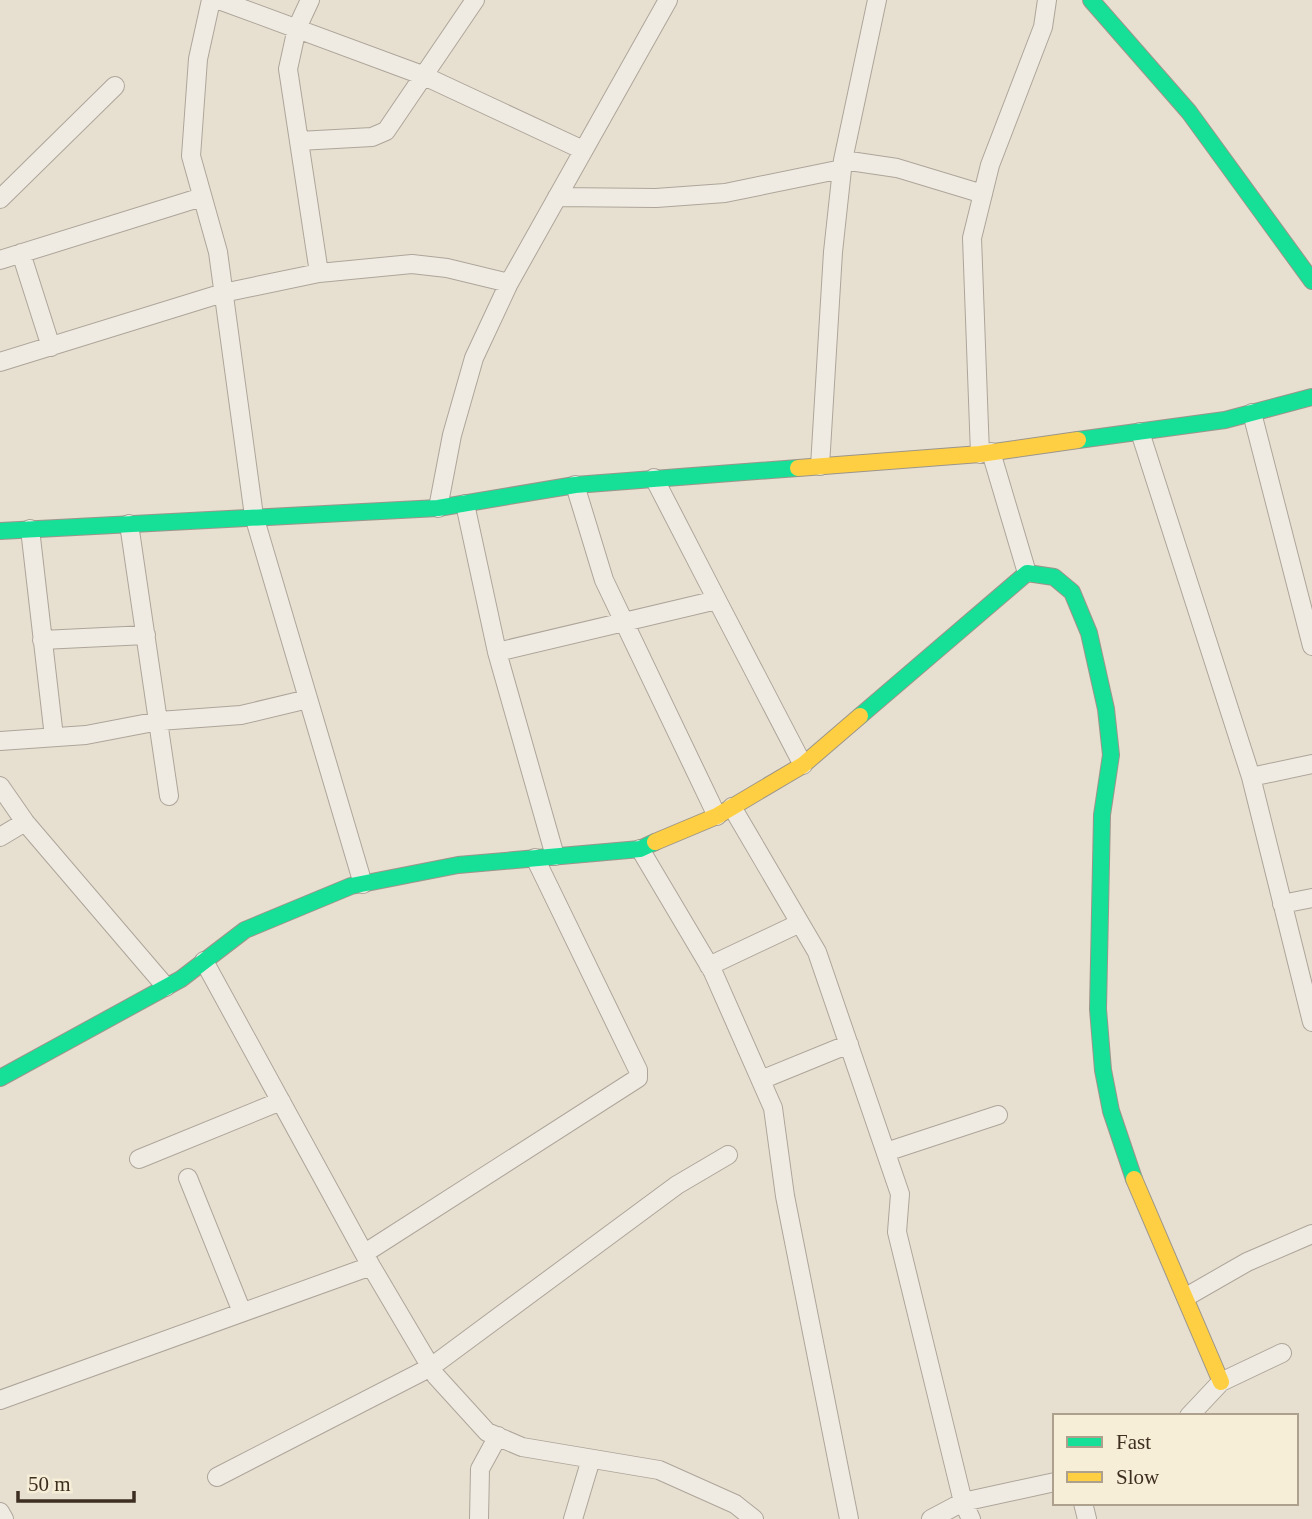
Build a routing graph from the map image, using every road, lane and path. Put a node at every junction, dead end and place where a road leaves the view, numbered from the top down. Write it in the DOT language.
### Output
graph roads {
  1 [pos="211,0"];
  2 [pos="219,0"];
  3 [pos="310,0"];
  4 [pos="475,0"];
  5 [pos="668,0"];
  6 [pos="877,0"];
  7 [pos="1047,0"];
  8 [pos="1091,0"];
  9 [pos="297,28"];
  10 [pos="422,75"];
  11 [pos="115,86"];
  12 [pos="299,141"];
  13 [pos="583,150"];
  14 [pos="843,165"];
  15 [pos="983,194"];
  16 [pos="202,197"];
  17 [pos="557,197"];
  18 [pos="0,199"];
  19 [pos="21,253"];
  20 [pos="0,260"];
  21 [pos="319,273"];
  22 [pos="1312,281"];
  23 [pos="509,283"];
  24 [pos="223,293"];
  25 [pos="51,347"];
  26 [pos="0,362"];
  27 [pos="1312,397"];
  28 [pos="1252,413"];
  29 [pos="1140,432"];
  30 [pos="985,453"];
  31 [pos="820,466"];
  32 [pos="653,478"];
  33 [pos="575,485"];
  34 [pos="465,504"];
  35 [pos="438,508"];
  36 [pos="254,516"];
  37 [pos="130,524"];
  38 [pos="30,529"];
  39 [pos="0,531"];
  40 [pos="1027,573"];
  41 [pos="717,600"];
  42 [pos="625,624"];
  43 [pos="146,635"];
  44 [pos="42,640"];
  45 [pos="1312,646"];
  46 [pos="497,652"];
  47 [pos="308,699"];
  48 [pos="159,721"];
  49 [pos="54,737"];
  50 [pos="0,741"];
  51 [pos="1312,764"];
  52 [pos="803,765"];
  53 [pos="1251,776"];
  54 [pos="0,786"];
  55 [pos="169,796"];
  56 [pos="725,811"];
  57 [pos="25,822"];
  58 [pos="0,837"];
  59 [pos="640,849"];
  60 [pos="555,856"];
  61 [pos="535,858"];
  62 [pos="363,884"];
  63 [pos="1312,898"];
  64 [pos="1282,904"];
  65 [pos="800,923"];
  66 [pos="204,961"];
  67 [pos="709,966"];
  68 [pos="166,987"];
  69 [pos="1312,1022"];
  70 [pos="849,1044"];
  71 [pos="0,1078"];
  72 [pos="761,1080"];
  73 [pos="281,1101"];
  74 [pos="998,1115"];
  75 [pos="886,1152"];
  76 [pos="729,1155"];
  77 [pos="139,1159"];
  78 [pos="188,1178"];
  79 [pos="1312,1234"];
  80 [pos="368,1260"];
  81 [pos="1186,1297"];
  82 [pos="242,1312"];
  83 [pos="1282,1353"];
  84 [pos="431,1367"];
  85 [pos="1221,1382"];
  86 [pos="0,1400"];
  87 [pos="1191,1414"];
  88 [pos="498,1436"];
  89 [pos="591,1459"];
  90 [pos="217,1476"];
  91 [pos="1053,1482"];
  92 [pos="963,1502"];
  93 [pos="0,1512"];
  94 [pos="4,1519"];
  95 [pos="480,1519"];
  96 [pos="573,1519"];
  97 [pos="754,1519"];
  98 [pos="849,1519"];
  99 [pos="931,1519"];
  100 [pos="971,1519"];
  1 -- 16 [label="street"];
  2 -- 9 [label="street"];
  3 -- 9 [label="street"];
  4 -- 10 [label="street"];
  5 -- 13 [label="street"];
  6 -- 14 [label="street"];
  7 -- 15 [label="street"];
  8 -- 22 [label="street"];
  9 -- 10 [label="street"];
  9 -- 12 [label="street"];
  10 -- 12 [label="street"];
  10 -- 13 [label="street"];
  11 -- 18 [label="street"];
  12 -- 21 [label="street"];
  13 -- 17 [label="street"];
  14 -- 15 [label="street"];
  14 -- 17 [label="street"];
  14 -- 31 [label="street"];
  15 -- 30 [label="street"];
  16 -- 19 [label="street"];
  16 -- 24 [label="street"];
  17 -- 23 [label="street"];
  19 -- 20 [label="street"];
  19 -- 25 [label="street"];
  21 -- 23 [label="street"];
  21 -- 24 [label="street"];
  23 -- 35 [label="street"];
  24 -- 25 [label="street"];
  24 -- 36 [label="street"];
  25 -- 26 [label="street"];
  27 -- 28 [label="street"];
  28 -- 29 [label="street"];
  28 -- 45 [label="street"];
  29 -- 30 [label="street"];
  29 -- 53 [label="street"];
  30 -- 31 [label="street"];
  30 -- 40 [label="street"];
  31 -- 32 [label="street"];
  32 -- 33 [label="street"];
  32 -- 41 [label="street"];
  33 -- 34 [label="street"];
  33 -- 42 [label="street"];
  34 -- 35 [label="street"];
  34 -- 46 [label="street"];
  35 -- 36 [label="street"];
  36 -- 37 [label="street"];
  36 -- 47 [label="street"];
  37 -- 38 [label="street"];
  37 -- 43 [label="street"];
  38 -- 39 [label="street"];
  38 -- 44 [label="street"];
  40 -- 52 [label="street"];
  40 -- 81 [label="street"];
  41 -- 42 [label="street"];
  41 -- 52 [label="street"];
  42 -- 46 [label="street"];
  42 -- 56 [label="street"];
  43 -- 44 [label="street"];
  43 -- 48 [label="street"];
  44 -- 49 [label="street"];
  46 -- 60 [label="street"];
  47 -- 48 [label="street"];
  47 -- 62 [label="street"];
  48 -- 49 [label="street"];
  48 -- 55 [label="street"];
  49 -- 50 [label="street"];
  51 -- 53 [label="street"];
  52 -- 56 [label="street"];
  53 -- 64 [label="street"];
  54 -- 57 [label="street"];
  56 -- 59 [label="street"];
  56 -- 65 [label="street"];
  57 -- 58 [label="street"];
  57 -- 68 [label="street"];
  59 -- 60 [label="street"];
  59 -- 67 [label="street"];
  60 -- 61 [label="street"];
  61 -- 62 [label="street"];
  61 -- 80 [label="street"];
  62 -- 66 [label="street"];
  63 -- 64 [label="street"];
  64 -- 69 [label="street"];
  65 -- 67 [label="street"];
  65 -- 70 [label="street"];
  66 -- 68 [label="street"];
  66 -- 73 [label="street"];
  67 -- 72 [label="street"];
  68 -- 71 [label="street"];
  70 -- 72 [label="street"];
  70 -- 75 [label="street"];
  72 -- 98 [label="street"];
  73 -- 77 [label="street"];
  73 -- 80 [label="street"];
  74 -- 75 [label="street"];
  75 -- 92 [label="street"];
  76 -- 84 [label="street"];
  78 -- 82 [label="street"];
  79 -- 81 [label="street"];
  80 -- 82 [label="street"];
  80 -- 84 [label="street"];
  81 -- 85 [label="street"];
  82 -- 86 [label="street"];
  83 -- 85 [label="street"];
  84 -- 88 [label="street"];
  84 -- 90 [label="street"];
  85 -- 87 [label="street"];
  88 -- 89 [label="street"];
  88 -- 95 [label="street"];
  89 -- 96 [label="street"];
  89 -- 97 [label="street"];
  91 -- 92 [label="street"];
  92 -- 99 [label="street"];
  92 -- 100 [label="street"];
  93 -- 94 [label="street"];
}
